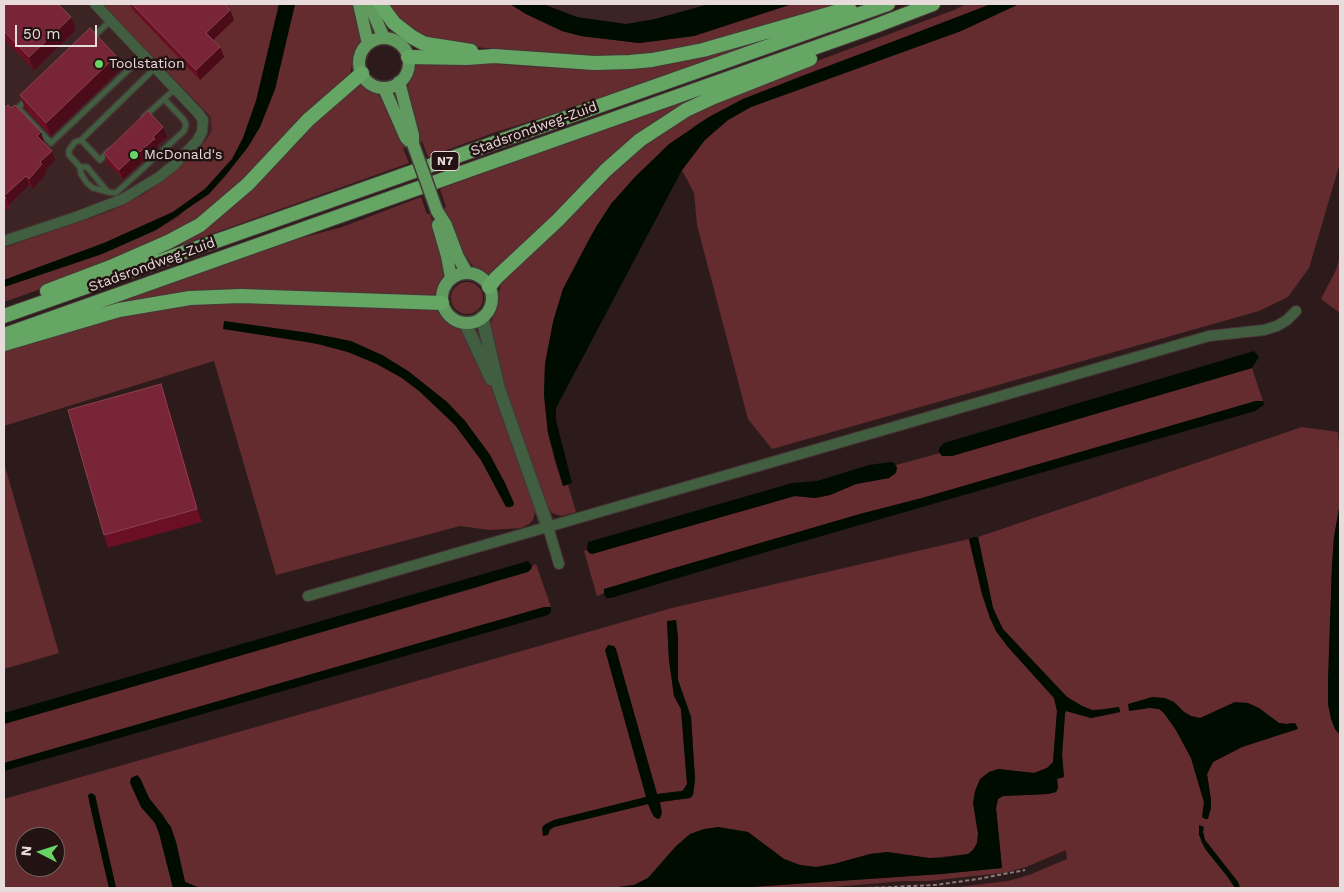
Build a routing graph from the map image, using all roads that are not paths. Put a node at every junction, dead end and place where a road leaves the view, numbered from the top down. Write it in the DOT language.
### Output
graph roads {
  1 [pos="95,4"];
  2 [pos="359,4"];
  3 [pos="370,4"];
  4 [pos="380,4"];
  5 [pos="887,4"];
  6 [pos="933,4"];
  7 [pos="111,20"];
  8 [pos="870,28"];
  9 [pos="384,38"];
  10 [pos="90,40"];
  11 [pos="368,44"];
  12 [pos="144,55"];
  13 [pos="494,56"];
  14 [pos="408,57"];
  15 [pos="156,67"];
  16 [pos="362,73"];
  17 [pos="399,82"];
  18 [pos="176,88"];
  19 [pos="384,88"];
  20 [pos="32,94"];
  21 [pos="164,99"];
  22 [pos="143,119"];
  23 [pos="81,140"];
  24 [pos="413,144"];
  25 [pos="114,146"];
  26 [pos="80,167"];
  27 [pos="108,192"];
  28 [pos="437,211"];
  29 [pos="4,241"];
  30 [pos="466,273"];
  31 [pos="451,278"];
  32 [pos="489,287"];
  33 [pos="442,303"];
  34 [pos="1296,311"];
  35 [pos="4,315"];
  36 [pos="482,317"];
  37 [pos="465,323"];
  38 [pos="4,335"];
  39 [pos="4,344"];
  40 [pos="499,389"];
  41 [pos="548,527"];
  42 [pos="559,564"];
  43 [pos="308,596"];
  1 -- 7 [label="street"];
  2 -- 11 [label="main road"];
  3 -- 9 [label="main road"];
  4 -- 13 [label="highway, N7"];
  5 -- 13 [label="highway, N7"];
  5 -- 35 [label="highway, Stadsrondweg-Zuid / N7"];
  6 -- 8 [label="highway, Stadsrondweg-Zuid / N7"];
  7 -- 10 [label="lane"];
  7 -- 12 [label="street"];
  8 -- 32 [label="highway, N7"];
  8 -- 38 [label="highway, Stadsrondweg-Zuid / N7"];
  9 -- 11 [label="main road"];
  9 -- 14 [label="main road"];
  11 -- 16 [label="main road"];
  12 -- 15 [label="street"];
  12 -- 20 [label="lane"];
  13 -- 14 [label="highway, N7"];
  14 -- 17 [label="main road"];
  15 -- 18 [label="street"];
  15 -- 23 [label="lane"];
  16 -- 19 [label="main road"];
  16 -- 35 [label="highway, N7"];
  17 -- 19 [label="main road"];
  17 -- 24 [label="main road"];
  18 -- 21 [label="lane"];
  18 -- 29 [label="street"];
  19 -- 24 [label="main road"];
  21 -- 22 [label="lane"];
  21 -- 27 [label="lane"];
  23 -- 25 [label="lane"];
  23 -- 26 [label="lane"];
  24 -- 28 [label="main road, bridge"];
  26 -- 27 [label="lane"];
  26 -- 27 [label="lane"];
  28 -- 30 [label="main road"];
  28 -- 31 [label="main road"];
  30 -- 31 [label="main road"];
  30 -- 32 [label="main road"];
  31 -- 33 [label="main road"];
  32 -- 36 [label="main road"];
  33 -- 37 [label="main road"];
  33 -- 39 [label="highway"];
  34 -- 41 [label="street"];
  36 -- 37 [label="main road"];
  36 -- 40 [label="street"];
  37 -- 40 [label="street"];
  40 -- 41 [label="street"];
  41 -- 42 [label="street"];
  41 -- 43 [label="street"];
}
